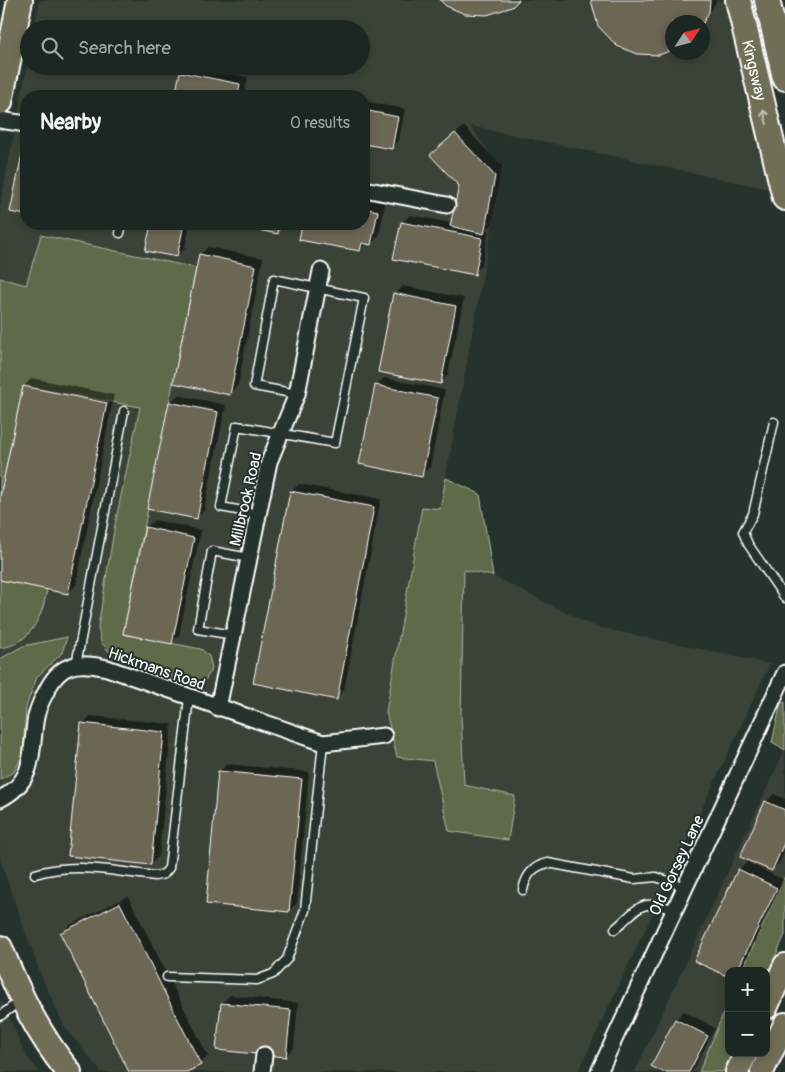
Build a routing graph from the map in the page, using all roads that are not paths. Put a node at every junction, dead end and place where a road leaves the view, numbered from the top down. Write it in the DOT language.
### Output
graph roads {
  1 [pos="20,0"];
  2 [pos="738,0"];
  3 [pos="767,0"];
  4 [pos="785,78"];
  5 [pos="0,102"];
  6 [pos="0,120"];
  7 [pos="20,123"];
  8 [pos="370,190"];
  9 [pos="785,198"];
  10 [pos="447,205"];
  11 [pos="121,230"];
  12 [pos="120,233"];
  13 [pos="321,271"];
  14 [pos="318,288"];
  15 [pos="297,394"];
  16 [pos="124,411"];
  17 [pos="774,422"];
  18 [pos="281,433"];
  19 [pos="258,514"];
  20 [pos="249,558"];
  21 [pos="785,598"];
  22 [pos="233,635"];
  23 [pos="76,665"];
  24 [pos="785,673"];
  25 [pos="189,698"];
  26 [pos="218,708"];
  27 [pos="384,736"];
  28 [pos="323,743"];
  29 [pos="0,799"];
  30 [pos="35,874"];
  31 [pos="685,887"];
  32 [pos="523,890"];
  33 [pos="674,910"];
  34 [pos="616,929"];
  35 [pos="0,948"];
  36 [pos="785,965"];
  37 [pos="167,977"];
  38 [pos="770,999"];
  39 [pos="21,1001"];
  40 [pos="0,1016"];
  41 [pos="785,1024"];
  42 [pos="264,1055"];
  43 [pos="744,1057"];
  44 [pos="69,1072"];
  45 [pos="262,1072"];
  46 [pos="599,1072"];
  47 [pos="737,1072"];
  48 [pos="762,1072"];
  1 -- 5 [label="highway"];
  9 -- 2 [label="highway, Kingsway, one-way"];
  3 -- 4 [label="highway, Kingsway"];
  6 -- 7 [label="street"];
  8 -- 10 [label="street"];
  11 -- 12 [label="lane"];
  13 -- 14 [label="street, Millbrook Road"];
  14 -- 15 [label="street, Millbrook Road"];
  14 -- 15 [label="lane"];
  14 -- 18 [label="lane"];
  15 -- 18 [label="street, Millbrook Road"];
  16 -- 23 [label="lane"];
  17 -- 21 [label="lane"];
  18 -- 19 [label="street, Millbrook Road"];
  18 -- 19 [label="lane"];
  19 -- 20 [label="street, Millbrook Road"];
  20 -- 22 [label="street, Millbrook Road"];
  20 -- 22 [label="lane"];
  22 -- 26 [label="street, Millbrook Road"];
  23 -- 25 [label="street, Hickmans Road"];
  23 -- 29 [label="street"];
  24 -- 31 [label="street, Old Gorsey Lane"];
  25 -- 26 [label="street, Hickmans Road"];
  25 -- 30 [label="lane"];
  26 -- 28 [label="street, Hickmans Road"];
  27 -- 28 [label="street, Hickmans Road"];
  28 -- 37 [label="lane"];
  31 -- 32 [label="lane"];
  31 -- 33 [label="street, Old Gorsey Lane"];
  33 -- 34 [label="lane"];
  33 -- 46 [label="street, Old Gorsey Lane"];
  35 -- 39 [label="highway"];
  36 -- 38 [label="main road"];
  39 -- 40 [label="lane"];
  39 -- 44 [label="highway"];
  41 -- 48 [label="main road"];
  42 -- 45 [label="street"];
  43 -- 47 [label="main road"];
}
